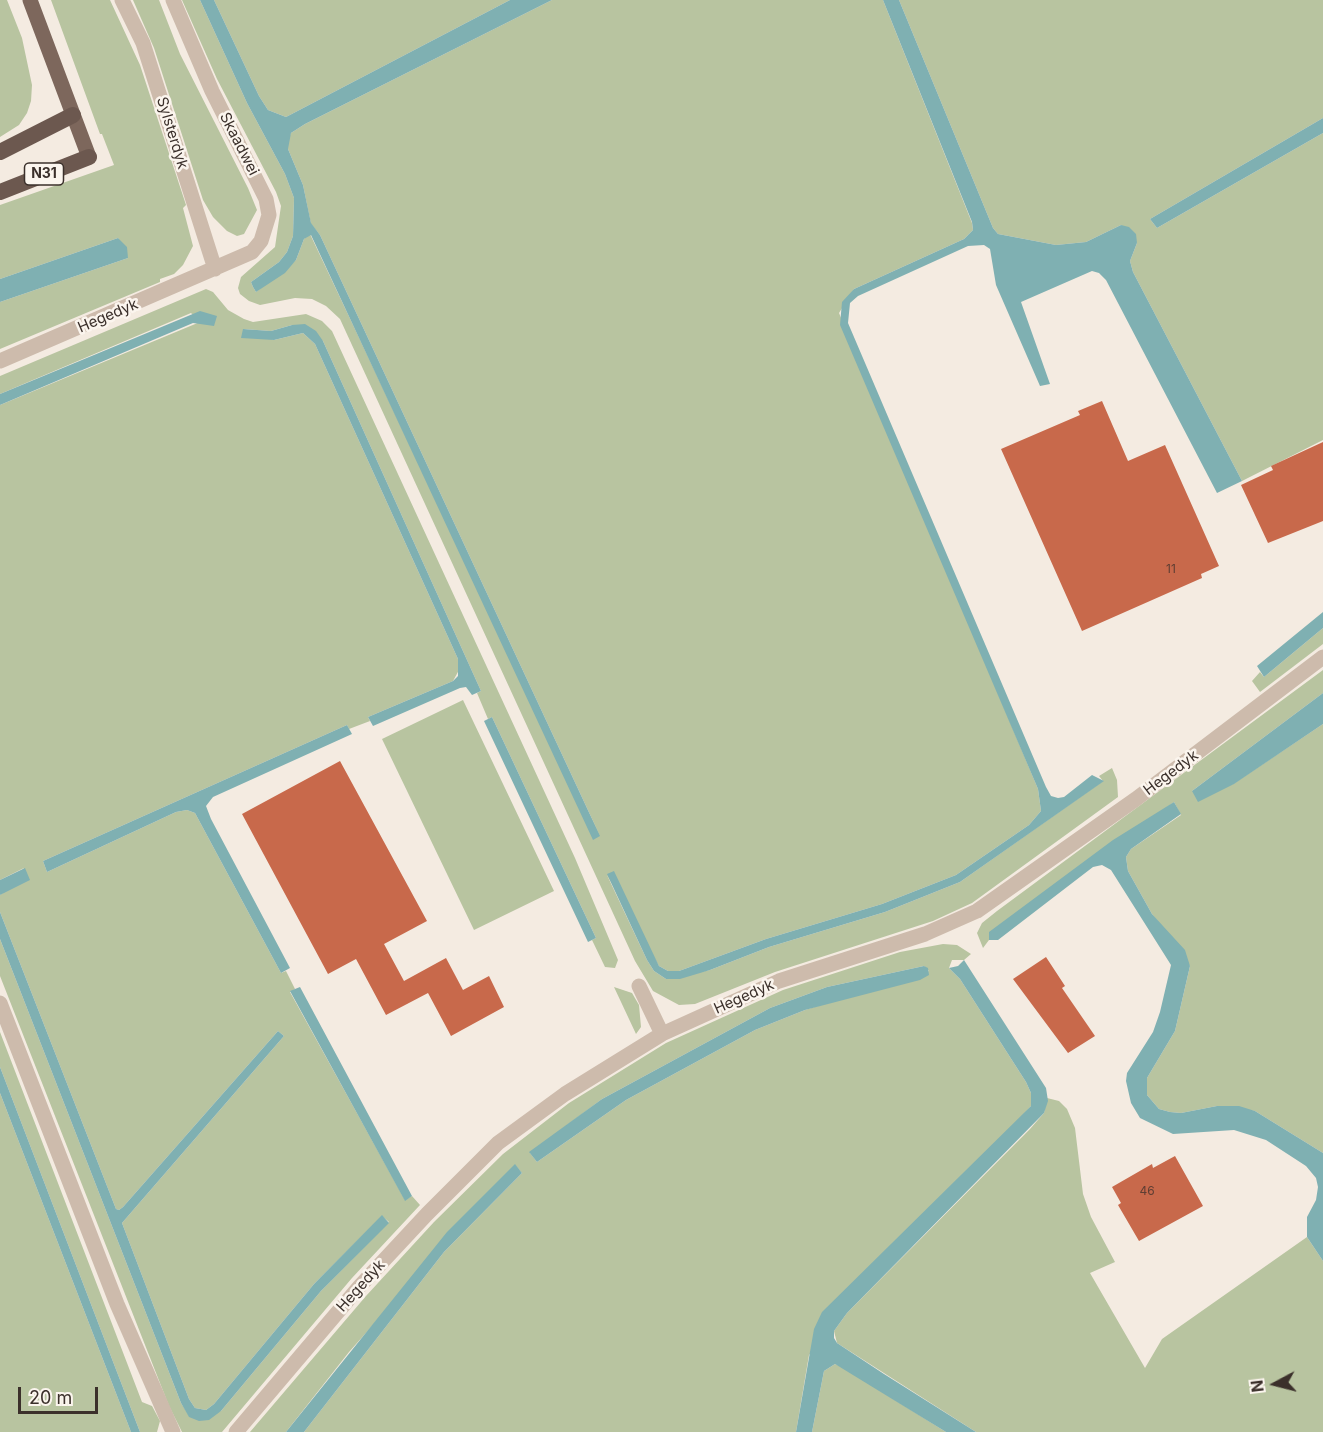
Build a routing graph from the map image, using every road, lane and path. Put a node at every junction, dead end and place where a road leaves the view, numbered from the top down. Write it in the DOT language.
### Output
graph roads {
  1 [pos="30,0"];
  2 [pos="122,0"];
  3 [pos="173,0"];
  4 [pos="73,116"];
  5 [pos="0,152"];
  6 [pos="89,157"];
  7 [pos="0,192"];
  8 [pos="215,268"];
  9 [pos="0,361"];
  10 [pos="1323,657"];
  11 [pos="639,986"];
  12 [pos="0,1003"];
  13 [pos="662,1034"];
  14 [pos="173,1432"];
  15 [pos="236,1432"];
  1 -- 4 [label="main road"];
  2 -- 8 [label="street, Sylsterdyk"];
  3 -- 8 [label="street, Skaadwei"];
  4 -- 5 [label="highway, N31"];
  4 -- 6 [label="main road"];
  6 -- 7 [label="highway, N31"];
  8 -- 9 [label="street, Hegedyk"];
  10 -- 13 [label="street, Hegedyk"];
  11 -- 13 [label="street"];
  12 -- 14 [label="street"];
  13 -- 15 [label="street, Hegedyk"];
}
